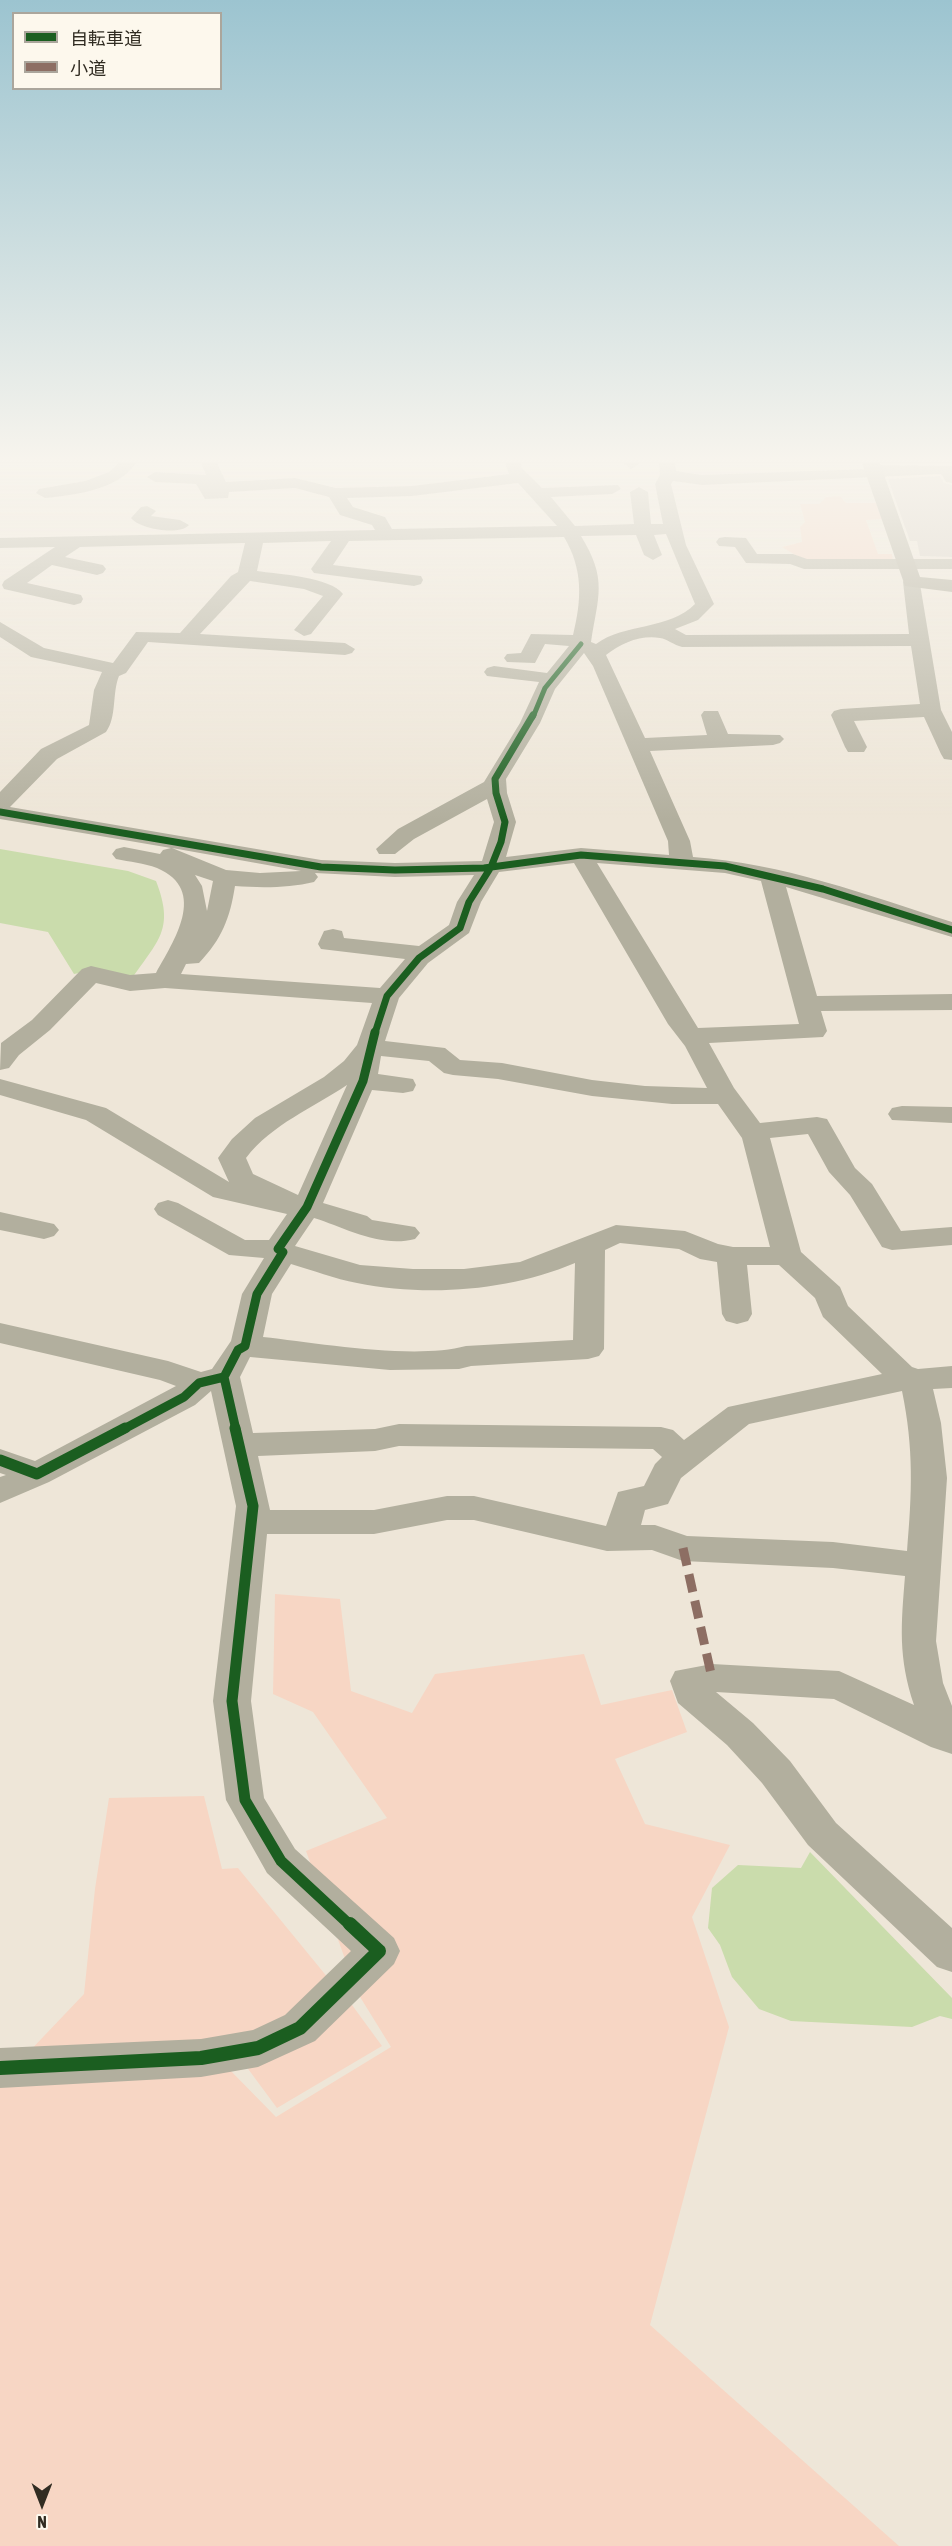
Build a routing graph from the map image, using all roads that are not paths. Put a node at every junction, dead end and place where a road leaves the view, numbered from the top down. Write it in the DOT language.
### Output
graph roads {
  1 [pos="16,582"];
  2 [pos="236,582"];
  3 [pos="275,582"];
  4 [pos="590,582"];
  5 [pos="694,582"];
  6 [pos="912,582"];
  7 [pos="952,586"];
  8 [pos="74,599"];
  9 [pos="0,628"];
  10 [pos="304,630"];
  11 [pos="649,633"];
  12 [pos="186,638"];
  13 [pos="919,640"];
  14 [pos="586,646"];
  15 [pos="345,650"];
  16 [pos="514,658"];
  17 [pos="114,669"];
  18 [pos="494,672"];
  19 [pos="554,677"];
  20 [pos="931,710"];
  21 [pos="711,715"];
  22 [pos="773,739"];
  23 [pos="720,741"];
  24 [pos="636,745"];
  25 [pos="856,747"];
  26 [pos="952,754"];
  27 [pos="495,784"];
  28 [pos="0,805"];
  29 [pos="0,812"];
  30 [pos="0,831"];
  31 [pos="88,846"];
  32 [pos="387,849"];
  33 [pos="581,855"];
  34 [pos="682,862"];
  35 [pos="491,867"];
  36 [pos="338,868"];
  37 [pos="771,875"];
  38 [pos="225,877"];
  39 [pos="952,930"];
  40 [pos="333,936"];
  41 [pos="424,954"];
  42 [pos="165,980"];
  43 [pos="387,996"];
  44 [pos="952,1002"];
  45 [pos="806,1004"];
  46 [pos="690,1036"];
  47 [pos="370,1047"];
  48 [pos="0,1062"];
  49 [pos="363,1081"];
  50 [pos="403,1085"];
  51 [pos="0,1087"];
  52 [pos="726,1095"];
  53 [pos="902,1114"];
  54 [pos="952,1115"];
  55 [pos="752,1132"];
  56 [pos="304,1206"];
  57 [pos="168,1209"];
  58 [pos="0,1221"];
  59 [pos="44,1230"];
  60 [pos="405,1233"];
  61 [pos="952,1236"];
  62 [pos="590,1245"];
  63 [pos="280,1251"];
  64 [pos="733,1256"];
  65 [pos="787,1256"];
  66 [pos="737,1314"];
  67 [pos="0,1333"];
  68 [pos="223,1368"];
  69 [pos="952,1377"];
  70 [pos="915,1380"];
  71 [pos="241,1446"];
  72 [pos="682,1457"];
  73 [pos="0,1460"];
  74 [pos="37,1474"];
  75 [pos="0,1491"];
  76 [pos="939,1515"];
  77 [pos="252,1522"];
  78 [pos="625,1538"];
  79 [pos="923,1565"];
  80 [pos="948,1737"];
  81 [pos="952,1954"];
  82 [pos="0,2068"];
  1 -- 8 [label="street"];
  2 -- 12 [label="street"];
  3 -- 10 [label="street"];
  4 -- 14 [label="street"];
  5 -- 11 [label="street"];
  6 -- 7 [label="main road"];
  6 -- 13 [label="street"];
  9 -- 17 [label="street"];
  11 -- 13 [label="street"];
  11 -- 14 [label="street"];
  12 -- 15 [label="street"];
  12 -- 17 [label="street"];
  13 -- 20 [label="street"];
  14 -- 16 [label="street"];
  14 -- 19 [label="street"];
  14 -- 24 [label="street"];
  17 -- 28 [label="street"];
  18 -- 19 [label="street"];
  19 -- 27 [label="street"];
  20 -- 25 [label="street"];
  20 -- 26 [label="street"];
  21 -- 23 [label="street"];
  22 -- 23 [label="street"];
  23 -- 24 [label="street"];
  24 -- 34 [label="street"];
  27 -- 32 [label="street"];
  27 -- 35 [label="street"];
  29 -- 36 [label="street"];
  30 -- 31 [label="street"];
  31 -- 38 [label="street"];
  31 -- 42 [label="street"];
  33 -- 34 [label="street"];
  33 -- 35 [label="street"];
  33 -- 46 [label="street"];
  34 -- 37 [label="street"];
  35 -- 36 [label="street"];
  35 -- 41 [label="street"];
  36 -- 38 [label="street"];
  37 -- 39 [label="street"];
  37 -- 45 [label="street"];
  38 -- 42 [label="street"];
  40 -- 41 [label="street"];
  41 -- 43 [label="street"];
  42 -- 43 [label="street"];
  42 -- 48 [label="street"];
  43 -- 47 [label="street"];
  44 -- 45 [label="street"];
  45 -- 46 [label="street"];
  46 -- 52 [label="street"];
  47 -- 49 [label="street"];
  47 -- 52 [label="street"];
  47 -- 56 [label="street"];
  49 -- 50 [label="street"];
  49 -- 56 [label="street"];
  51 -- 56 [label="street"];
  52 -- 55 [label="street"];
  53 -- 54 [label="street"];
  55 -- 61 [label="street"];
  55 -- 65 [label="street"];
  56 -- 60 [label="street"];
  56 -- 63 [label="street"];
  57 -- 63 [label="street"];
  58 -- 59 [label="street"];
  62 -- 63 [label="street"];
  62 -- 64 [label="street"];
  62 -- 68 [label="street"];
  63 -- 68 [label="street"];
  64 -- 65 [label="street"];
  64 -- 66 [label="street"];
  65 -- 70 [label="street"];
  67 -- 68 [label="street"];
  68 -- 71 [label="street"];
  68 -- 74 [label="street"];
  69 -- 70 [label="street"];
  70 -- 72 [label="street"];
  70 -- 76 [label="street"];
  71 -- 72 [label="street"];
  71 -- 77 [label="street"];
  72 -- 78 [label="street"];
  73 -- 74 [label="street"];
  74 -- 75 [label="street"];
  76 -- 79 [label="street"];
  77 -- 78 [label="street"];
  77 -- 82 [label="street"];
  78 -- 79 [label="street"];
  79 -- 80 [label="street"];
  80 -- 81 [label="street"];
}
